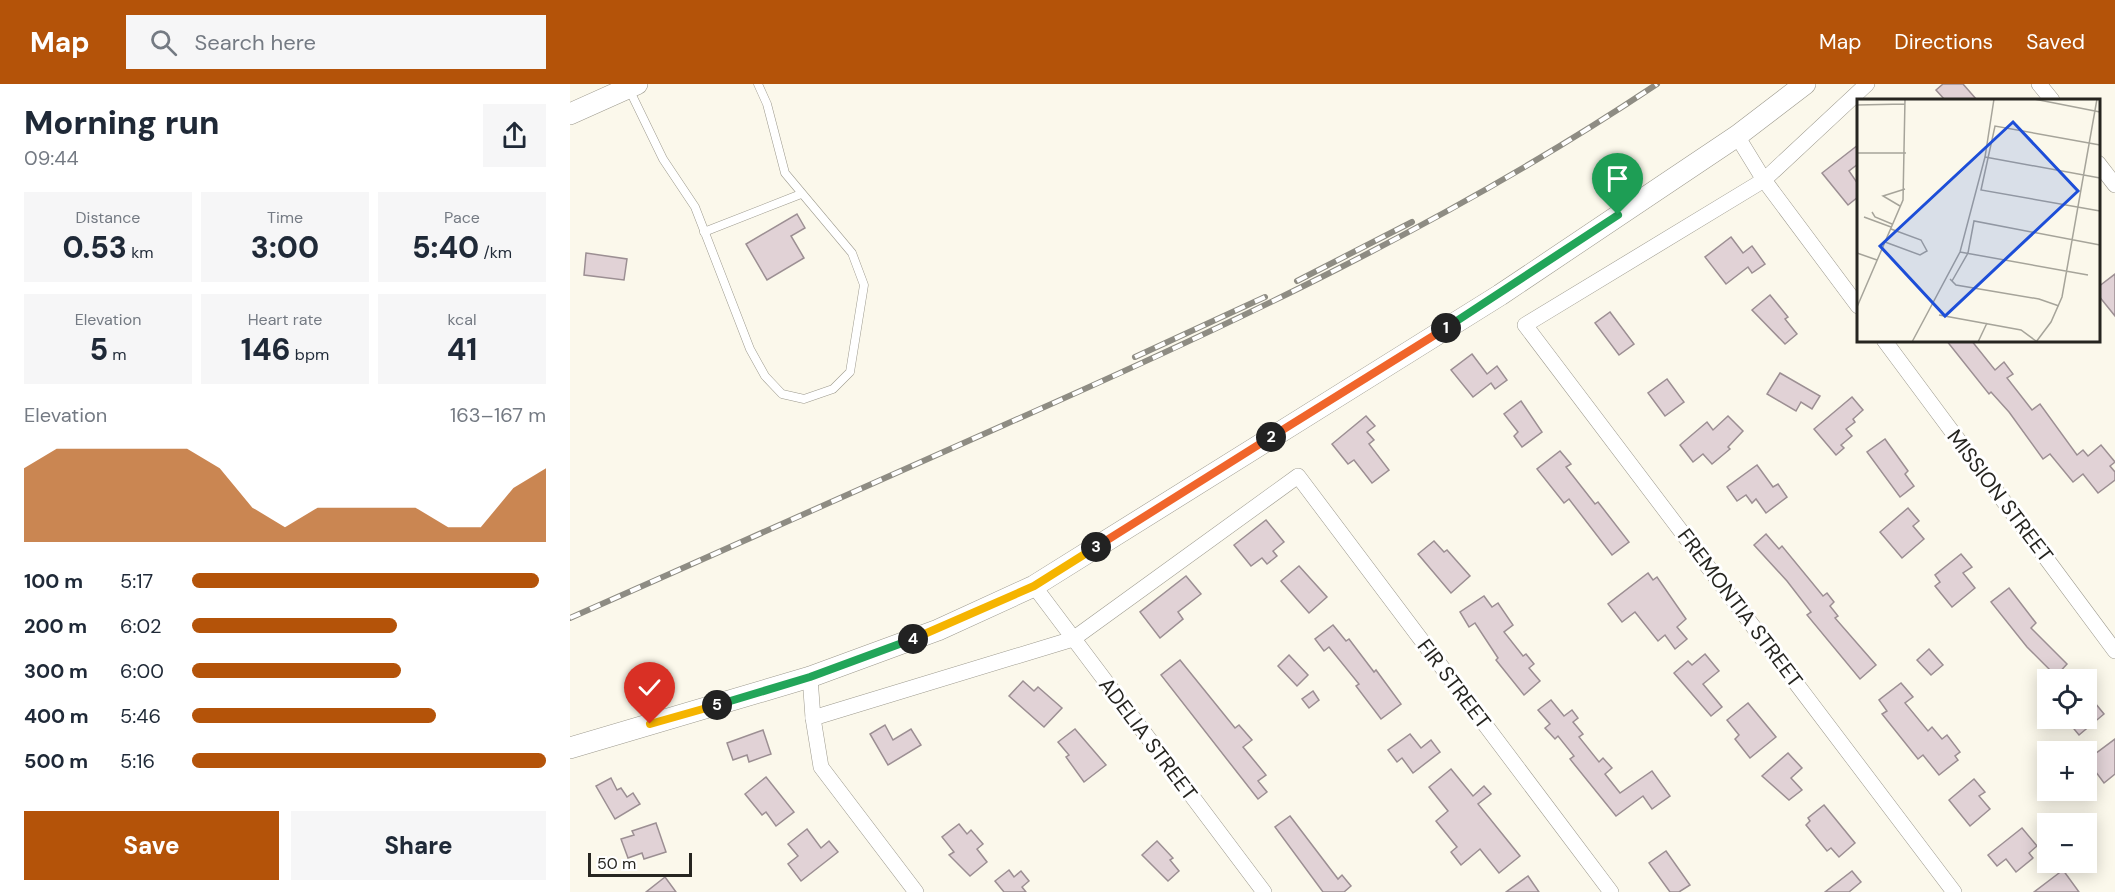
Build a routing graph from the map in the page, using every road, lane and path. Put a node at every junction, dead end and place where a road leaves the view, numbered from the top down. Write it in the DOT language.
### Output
graph roads {
  1 [pos="758,84"];
  2 [pos="1805,84"];
  3 [pos="1867,84"];
  4 [pos="2039,84"];
  5 [pos="633,86"];
  6 [pos="2051,99"];
  7 [pos="570,114"];
  8 [pos="1737,136"];
  9 [pos="2100,166"];
  10 [pos="1764,180"];
  11 [pos="2115,185"];
  12 [pos="801,194"];
  13 [pos="704,232"];
  14 [pos="1857,305"];
  15 [pos="1885,342"];
  16 [pos="1034,586"];
  17 [pos="1073,639"];
  18 [pos="2115,651"];
  19 [pos="810,677"];
  20 [pos="813,718"];
  21 [pos="570,748"];
  22 [pos="916,892"];
  23 [pos="1264,892"];
  24 [pos="1611,892"];
  25 [pos="1954,892"];
  1 -- 12 [label="lane"];
  2 -- 8 [label="street"];
  3 -- 10 [label="street"];
  4 -- 6 [label="street"];
  5 -- 7 [label="street"];
  5 -- 13 [label="lane"];
  8 -- 10 [label="street"];
  8 -- 16 [label="street"];
  9 -- 11 [label="street"];
  10 -- 14 [label="street"];
  10 -- 25 [label="street, FREMONTIA STREET"];
  12 -- 13 [label="lane"];
  12 -- 13 [label="lane"];
  15 -- 18 [label="street, MISSION STREET"];
  16 -- 17 [label="street, ADELIA STREET"];
  16 -- 19 [label="street"];
  17 -- 20 [label="street"];
  17 -- 23 [label="street, ADELIA STREET"];
  17 -- 24 [label="street, FIR STREET"];
  19 -- 20 [label="street"];
  19 -- 21 [label="street"];
  20 -- 22 [label="street"];
}
